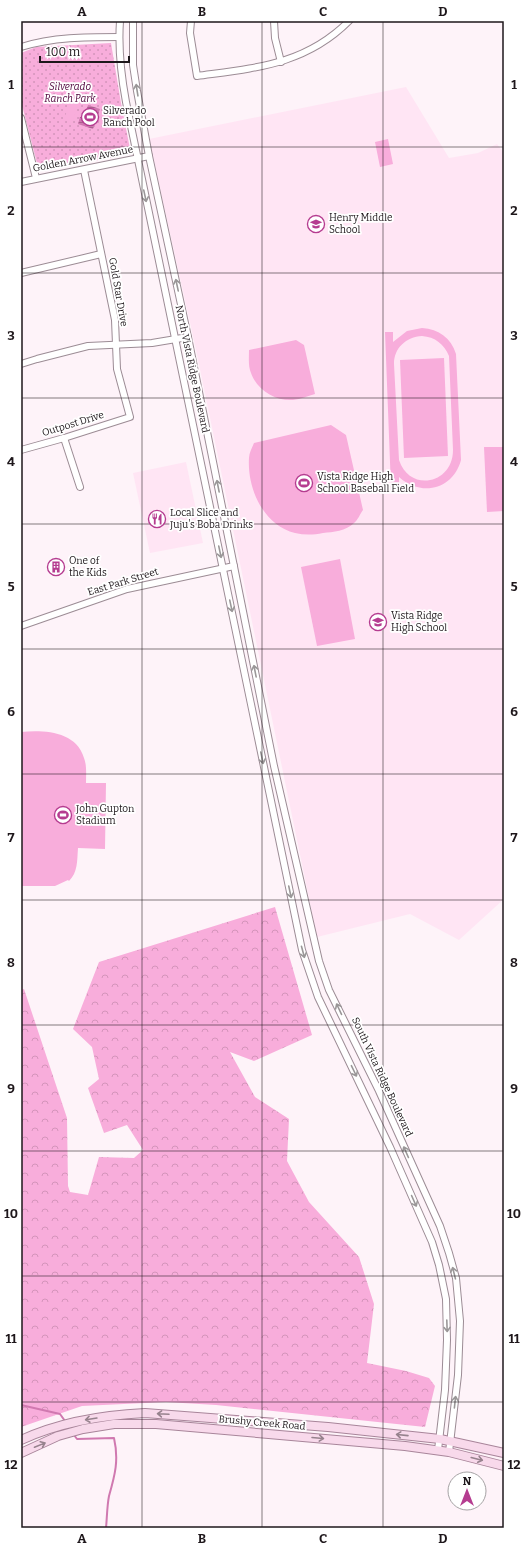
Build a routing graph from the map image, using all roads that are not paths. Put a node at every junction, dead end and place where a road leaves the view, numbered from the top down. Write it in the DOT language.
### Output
graph roads {
  1 [pos="120,21"];
  2 [pos="133,21"];
  3 [pos="191,21"];
  4 [pos="274,21"];
  5 [pos="349,21"];
  6 [pos="119,37"];
  7 [pos="21,47"];
  8 [pos="281,62"];
  9 [pos="21,118"];
  10 [pos="149,156"];
  11 [pos="138,158"];
  12 [pos="84,170"];
  13 [pos="36,178"];
  14 [pos="21,182"];
  15 [pos="101,254"];
  16 [pos="21,273"];
  17 [pos="188,337"];
  18 [pos="175,339"];
  19 [pos="115,345"];
  20 [pos="21,364"];
  21 [pos="130,417"];
  22 [pos="64,438"];
  23 [pos="21,450"];
  24 [pos="80,487"];
  25 [pos="234,566"];
  26 [pos="223,568"];
  27 [pos="21,626"];
  28 [pos="263,710"];
  29 [pos="196,1416"];
  30 [pos="195,1428"];
  31 [pos="21,1440"];
  32 [pos="440,1440"];
  33 [pos="451,1441"];
  34 [pos="438,1450"];
  35 [pos="449,1452"];
  36 [pos="21,1453"];
  37 [pos="504,1453"];
  38 [pos="504,1466"];
  1 -- 6 [label="street, North Vista Ridge Boulevard"];
  10 -- 2 [label="street, North Vista Ridge Boulevard, one-way"];
  3 -- 8 [label="street"];
  4 -- 8 [label="street"];
  5 -- 8 [label="street"];
  6 -- 7 [label="street"];
  6 -- 11 [label="street, North Vista Ridge Boulevard"];
  9 -- 13 [label="street"];
  10 -- 11 [label="street, Golden Arrow Avenue"];
  17 -- 10 [label="street, North Vista Ridge Boulevard, one-way"];
  11 -- 12 [label="street, Golden Arrow Avenue"];
  11 -- 18 [label="street, North Vista Ridge Boulevard, one-way"];
  12 -- 13 [label="street, Golden Arrow Avenue"];
  12 -- 15 [label="street, Gold Star Drive"];
  13 -- 14 [label="street, Golden Arrow Avenue"];
  15 -- 16 [label="street"];
  15 -- 19 [label="street, Gold Star Drive"];
  17 -- 18 [label="street"];
  25 -- 17 [label="street, North Vista Ridge Boulevard, one-way"];
  18 -- 19 [label="street"];
  18 -- 26 [label="street, North Vista Ridge Boulevard, one-way"];
  19 -- 20 [label="street"];
  19 -- 21 [label="street, Gold Star Drive"];
  21 -- 22 [label="street, Outpost Drive"];
  22 -- 23 [label="street, Outpost Drive"];
  22 -- 24 [label="street"];
  25 -- 26 [label="street, East Park Street"];
  28 -- 25 [label="street, North Vista Ridge Boulevard, one-way"];
  26 -- 27 [label="street, East Park Street"];
  26 -- 32 [label="street, North Vista Ridge Boulevard, one-way"];
  33 -- 28 [label="street, South Vista Ridge Boulevard, one-way"];
  29 -- 30 [label="main road"];
  29 -- 31 [label="main road, Brushy Creek Road, one-way"];
  32 -- 29 [label="main road, Brushy Creek Road, one-way"];
  30 -- 34 [label="main road, Brushy Creek Road, one-way"];
  36 -- 30 [label="main road, Brushy Creek Road, one-way"];
  32 -- 33 [label="main road, Brushy Creek Road"];
  32 -- 34 [label="street"];
  33 -- 35 [label="street, South Vista Ridge Boulevard"];
  33 -- 37 [label="main road, Brushy Creek Road"];
  34 -- 35 [label="main road, Brushy Creek Road"];
  35 -- 38 [label="main road, Brushy Creek Road, one-way"];
}
